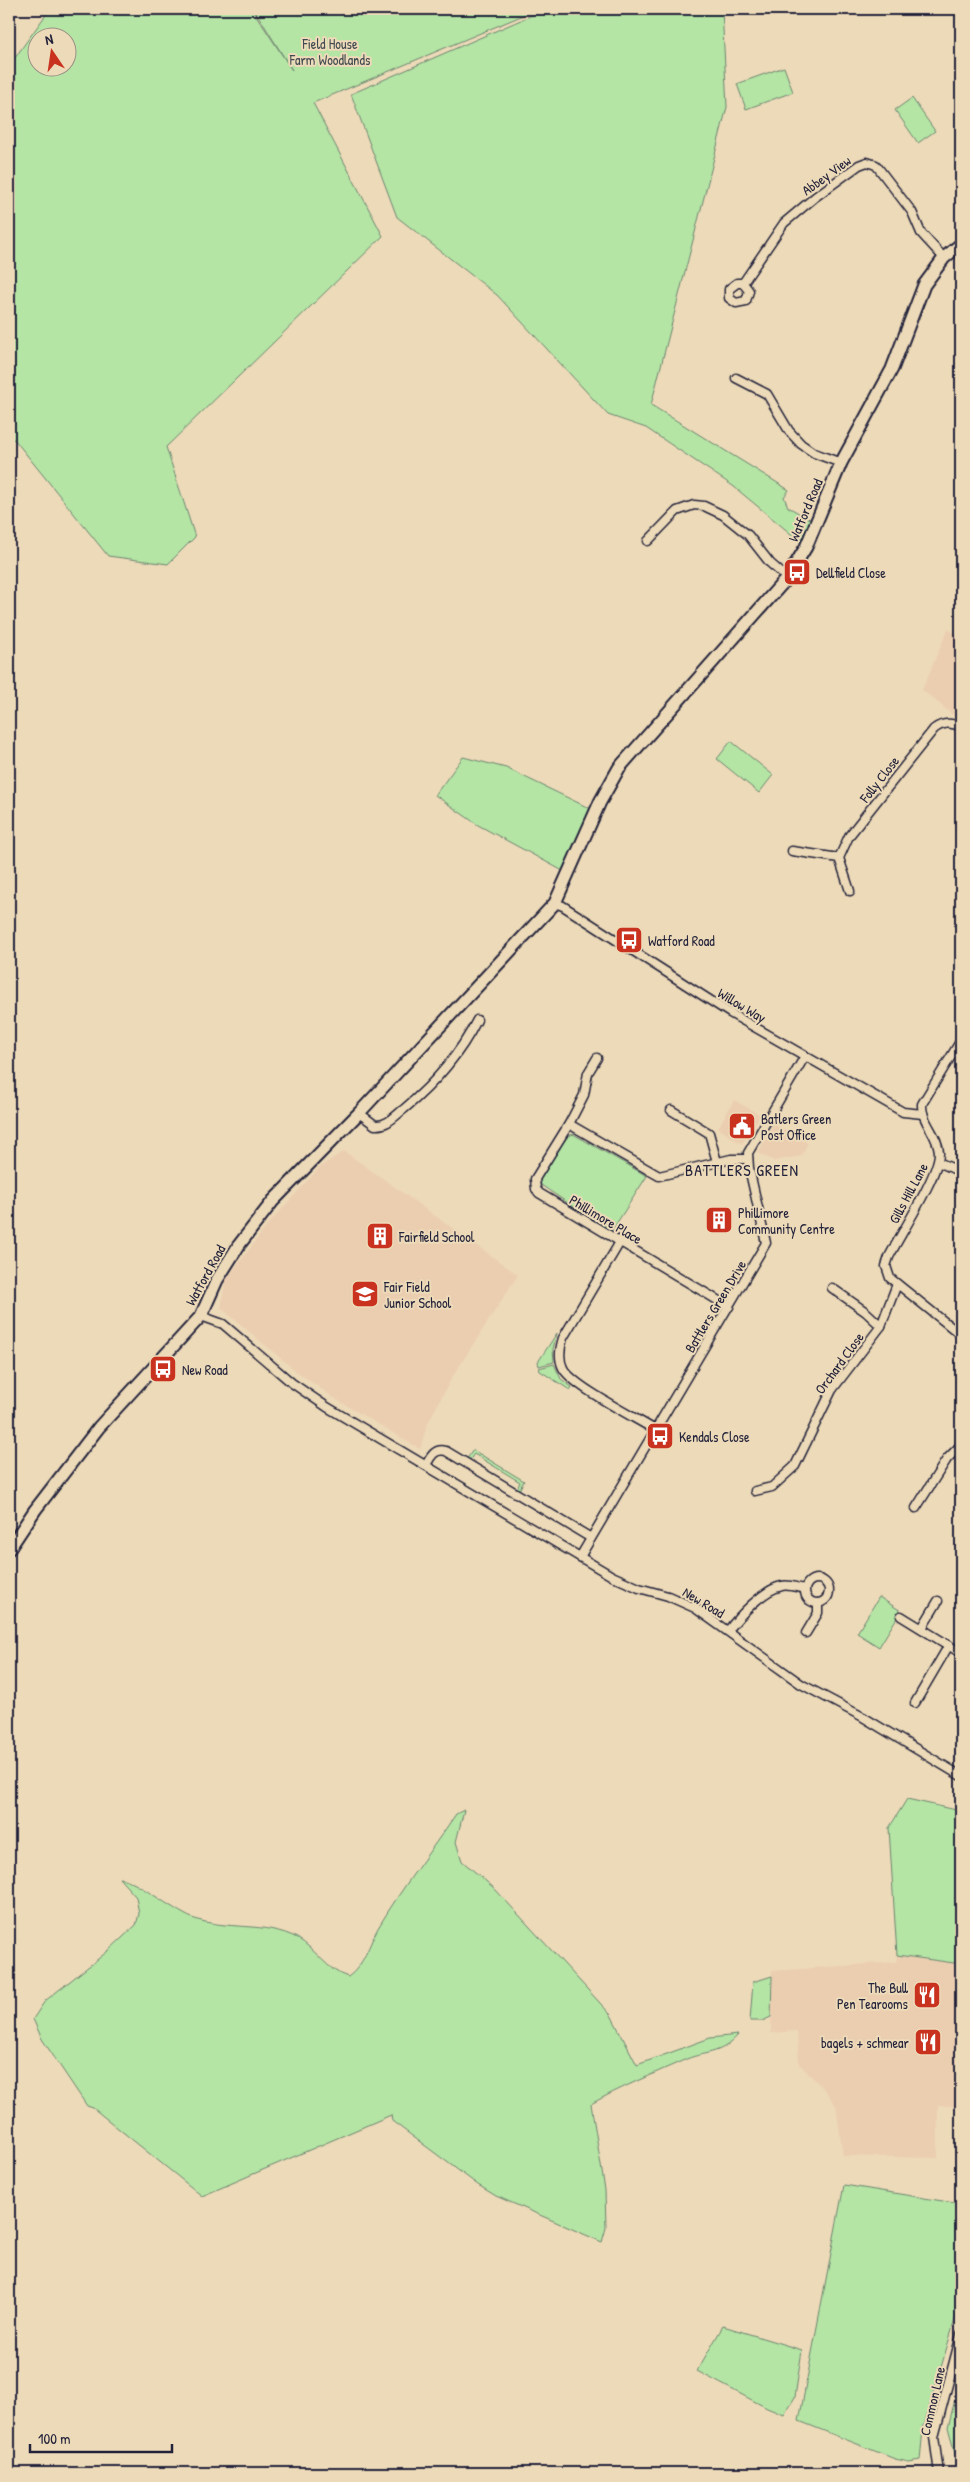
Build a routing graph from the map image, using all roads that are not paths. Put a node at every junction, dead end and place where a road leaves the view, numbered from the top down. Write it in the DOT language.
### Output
graph roads {
  1 [pos="961,244"];
  2 [pos="944,258"];
  3 [pos="743,284"];
  4 [pos="736,378"];
  5 [pos="841,463"];
  6 [pos="648,541"];
  7 [pos="787,578"];
  8 [pos="961,727"];
  9 [pos="792,851"];
  10 [pos="839,858"];
  11 [pos="850,892"];
  12 [pos="555,903"];
  13 [pos="477,1020"];
  14 [pos="961,1040"];
  15 [pos="805,1056"];
  16 [pos="597,1058"];
  17 [pos="671,1110"];
  18 [pos="359,1113"];
  19 [pos="923,1114"];
  20 [pos="569,1124"];
  21 [pos="748,1159"];
  22 [pos="717,1162"];
  23 [pos="938,1162"];
  24 [pos="961,1172"];
  25 [pos="620,1242"];
  26 [pos="897,1284"];
  27 [pos="832,1288"];
  28 [pos="729,1307"];
  29 [pos="201,1316"];
  30 [pos="881,1326"];
  31 [pos="961,1335"];
  32 [pos="655,1430"];
  33 [pos="961,1445"];
  34 [pos="426,1465"];
  35 [pos="755,1491"];
  36 [pos="916,1508"];
  37 [pos="590,1538"];
  38 [pos="9,1549"];
  39 [pos="580,1557"];
  40 [pos="805,1589"];
  41 [pos="938,1601"];
  42 [pos="818,1603"];
  43 [pos="901,1616"];
  44 [pos="922,1628"];
  45 [pos="728,1631"];
  46 [pos="806,1633"];
  47 [pos="949,1645"];
  48 [pos="961,1653"];
  49 [pos="915,1703"];
  50 [pos="961,1776"];
  51 [pos="961,2335"];
  52 [pos="939,2473"];
  1 -- 2 [label="main road, Watford Road"];
  2 -- 3 [label="street, Abbey View"];
  2 -- 5 [label="main road, Watford Road"];
  4 -- 5 [label="street"];
  5 -- 7 [label="main road, Watford Road"];
  6 -- 7 [label="street"];
  7 -- 12 [label="main road, Watford Road"];
  8 -- 10 [label="street, Folly Close"];
  9 -- 10 [label="street"];
  10 -- 11 [label="street"];
  12 -- 15 [label="street, Willow Way"];
  12 -- 18 [label="main road, Watford Road"];
  13 -- 18 [label="street"];
  14 -- 19 [label="street"];
  15 -- 19 [label="street, Willow Way"];
  15 -- 21 [label="street"];
  16 -- 20 [label="street, Phillimore Place"];
  17 -- 22 [label="street"];
  18 -- 29 [label="main road, Watford Road"];
  19 -- 23 [label="street, Gills Hill Lane"];
  20 -- 22 [label="street"];
  20 -- 25 [label="street, Phillimore Place"];
  21 -- 22 [label="street"];
  21 -- 28 [label="street, Battlers Green Drive"];
  23 -- 24 [label="street"];
  23 -- 26 [label="street, Gills Hill Lane"];
  25 -- 28 [label="street, Phillimore Place"];
  25 -- 32 [label="street"];
  26 -- 30 [label="street, Orchard Close"];
  26 -- 31 [label="street, Gills Hill Lane"];
  27 -- 30 [label="street"];
  28 -- 32 [label="street, Battlers Green Drive"];
  29 -- 34 [label="street, New Road"];
  29 -- 38 [label="main road, Watford Road"];
  30 -- 35 [label="street, Orchard Close"];
  32 -- 37 [label="street, Battlers Green Drive"];
  33 -- 36 [label="street"];
  34 -- 37 [label="street"];
  34 -- 39 [label="street, New Road"];
  37 -- 39 [label="street, Battlers Green Drive"];
  39 -- 45 [label="street, New Road"];
  40 -- 42 [label="street"];
  40 -- 42 [label="street"];
  40 -- 45 [label="street"];
  41 -- 44 [label="street"];
  42 -- 46 [label="street"];
  43 -- 44 [label="street"];
  44 -- 47 [label="street"];
  45 -- 50 [label="street, New Road"];
  47 -- 48 [label="street"];
  47 -- 49 [label="street"];
  51 -- 52 [label="street, Common Lane"];
}
